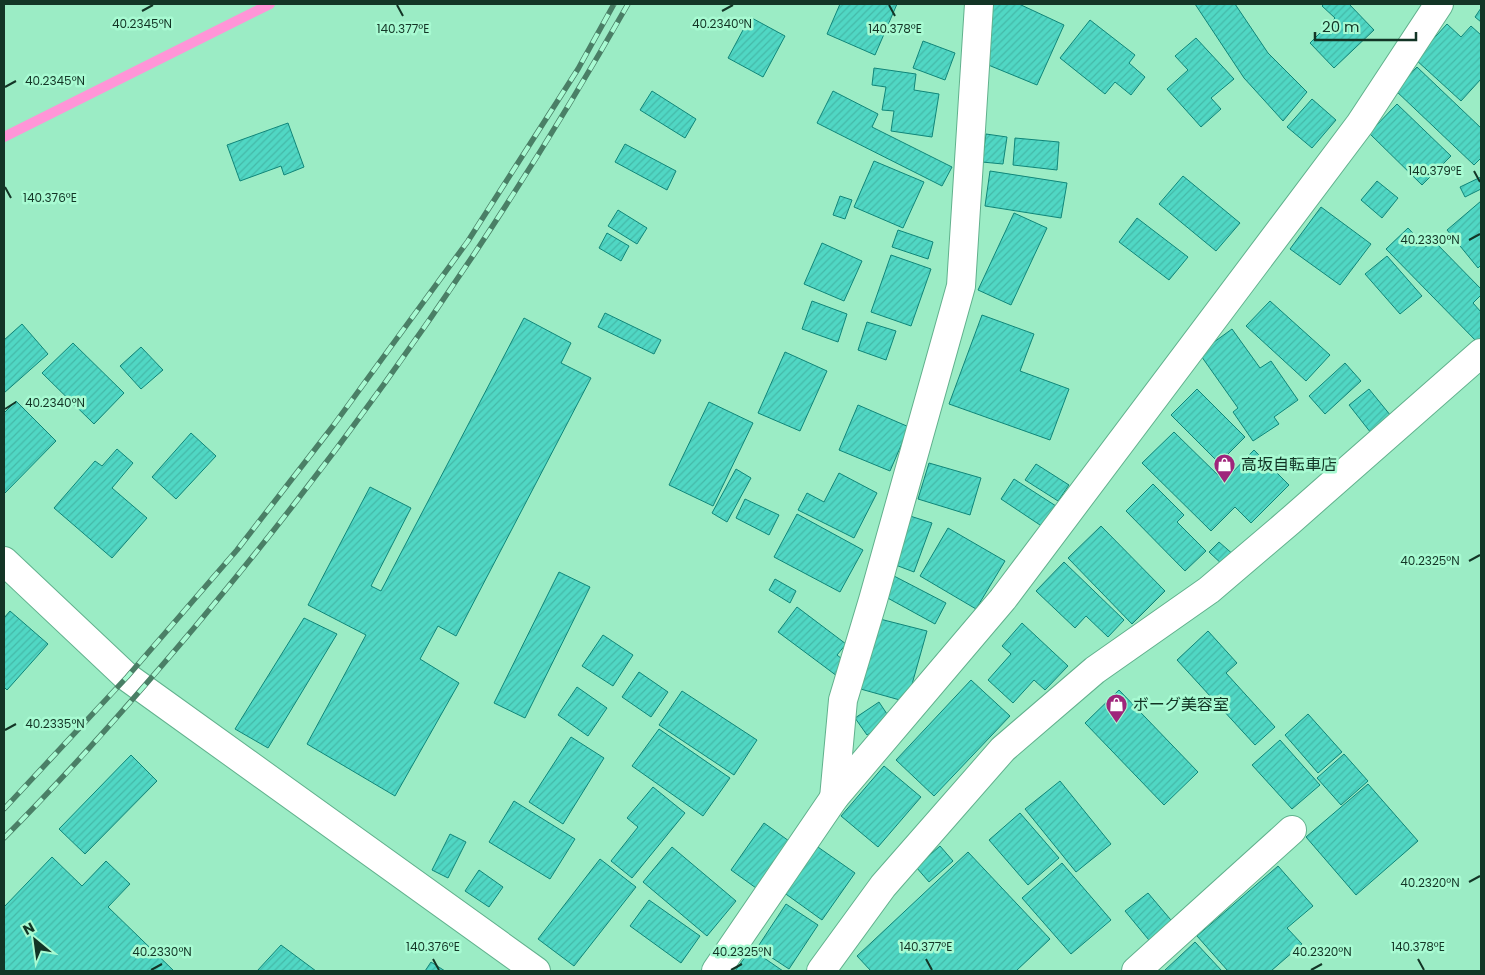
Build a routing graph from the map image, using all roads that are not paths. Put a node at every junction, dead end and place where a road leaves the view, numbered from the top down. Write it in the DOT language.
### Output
graph roads {
  1 [pos="979,4"];
  2 [pos="1439,4"];
  3 [pos="1481,354"];
  4 [pos="4,560"];
  5 [pos="834,798"];
  6 [pos="1292,830"];
  7 [pos="828,968"];
  8 [pos="536,971"];
  9 [pos="716,971"];
  10 [pos="1136,971"];
  1 -- 5 [label="street"];
  2 -- 5 [label="street"];
  3 -- 7 [label="street"];
  4 -- 8 [label="street"];
  5 -- 9 [label="street"];
  6 -- 10 [label="street"];
}
